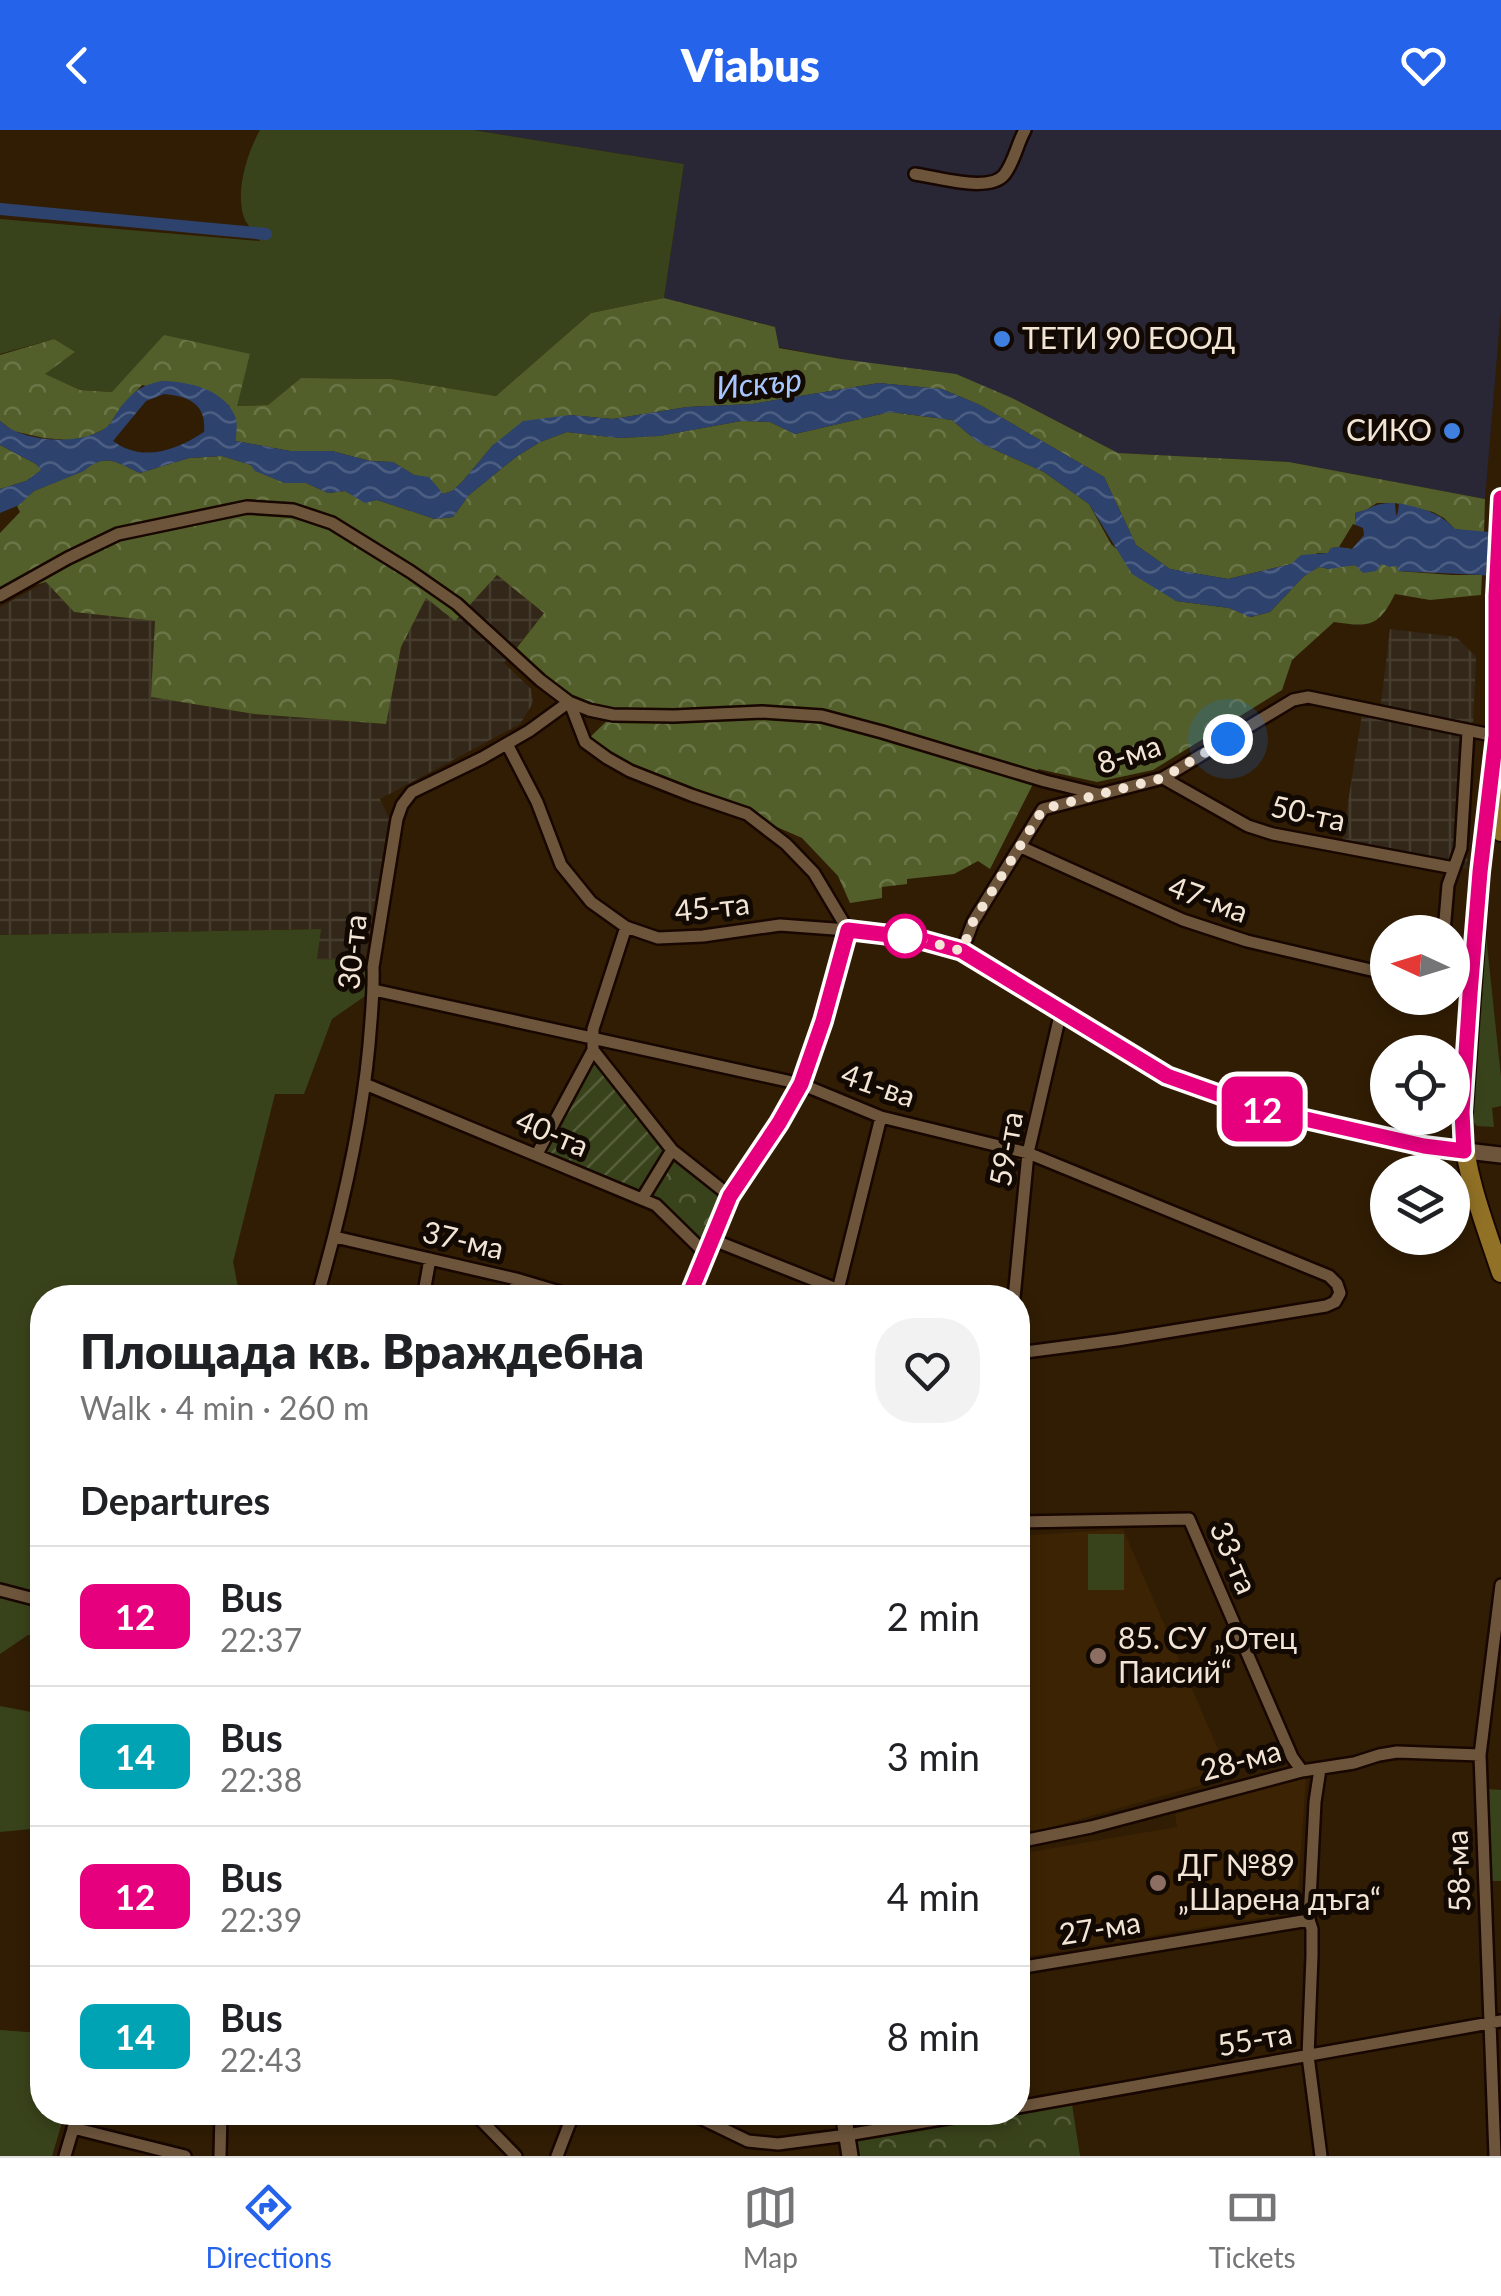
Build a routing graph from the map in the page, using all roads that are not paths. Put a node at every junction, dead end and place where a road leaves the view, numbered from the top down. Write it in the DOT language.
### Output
graph roads {
  1 [pos="1026,130"];
  2 [pos="915,174"];
  3 [pos="1500,506"];
  4 [pos="0,596"];
  5 [pos="570,702"];
  6 [pos="1468,732"];
  7 [pos="1496,736"];
  8 [pos="506,744"];
  9 [pos="1163,778"];
  10 [pos="1045,781"];
  11 [pos="1098,794"];
  12 [pos="1043,809"];
  13 [pos="1501,832"];
  14 [pos="1021,847"];
  15 [pos="1454,868"];
  16 [pos="1445,915"];
  17 [pos="626,926"];
  18 [pos="848,930"];
  19 [pos="1470,935"];
  20 [pos="962,951"];
  21 [pos="1370,970"];
  22 [pos="374,990"];
  23 [pos="1061,1011"];
  24 [pos="1461,1015"];
  25 [pos="593,1044"];
  26 [pos="365,1084"];
  27 [pos="801,1084"];
  28 [pos="881,1117"];
  29 [pos="672,1150"];
  30 [pos="1464,1151"];
  31 [pos="1028,1152"];
  32 [pos="537,1154"];
  33 [pos="1501,1155"];
  34 [pos="730,1196"];
  35 [pos="642,1199"];
  36 [pos="334,1237"];
  37 [pos="708,1246"];
  38 [pos="430,1260"];
  39 [pos="1501,1273"];
  40 [pos="516,1279"];
  41 [pos="321,1285"];
  42 [pos="425,1285"];
  43 [pos="516,1285"];
  44 [pos="536,1285"];
  45 [pos="693,1285"];
  46 [pos="823,1285"];
  47 [pos="839,1285"];
  48 [pos="1015,1285"];
  49 [pos="1030,1351"];
  50 [pos="1030,1522"];
  51 [pos="1501,1585"];
  52 [pos="0,1590"];
  53 [pos="30,1599"];
  54 [pos="1480,1755"];
  55 [pos="1320,1769"];
  56 [pos="1302,1771"];
  57 [pos="1030,1840"];
  58 [pos="1309,1920"];
  59 [pos="1030,1966"];
  60 [pos="1496,2022"];
  61 [pos="1308,2056"];
  62 [pos="1030,2105"];
  63 [pos="74,2125"];
  64 [pos="221,2125"];
  65 [pos="485,2125"];
  66 [pos="569,2125"];
  67 [pos="715,2125"];
  68 [pos="845,2125"];
  69 [pos="906,2125"];
  70 [pos="73,2128"];
  71 [pos="1498,2128"];
  72 [pos="846,2135"];
  73 [pos="65,2156"];
  74 [pos="185,2156"];
  75 [pos="220,2156"];
  76 [pos="516,2156"];
  77 [pos="557,2156"];
  78 [pos="850,2156"];
  79 [pos="1321,2156"];
  80 [pos="1496,2156"];
  1 -- 2 [label="street"];
  3 -- 7 [label="main road"];
  4 -- 5 [label="street"];
  5 -- 8 [label="street, 30-та"];
  5 -- 10 [label="street"];
  5 -- 18 [label="street"];
  6 -- 7 [label="street, 8-ма"];
  6 -- 9 [label="street, 8-ма"];
  6 -- 15 [label="street"];
  7 -- 13 [label="main road"];
  7 -- 19 [label="main road"];
  8 -- 17 [label="street, 45-та"];
  8 -- 22 [label="street, 30-та"];
  9 -- 11 [label="street, 8-ма"];
  9 -- 15 [label="street, 50-та"];
  10 -- 11 [label="street"];
  10 -- 12 [label="street"];
  11 -- 12 [label="street, 8-ма"];
  12 -- 14 [label="street"];
  14 -- 20 [label="street"];
  14 -- 21 [label="street, 47-ма"];
  15 -- 16 [label="street"];
  17 -- 18 [label="street, 45-та"];
  17 -- 25 [label="street"];
  18 -- 20 [label="street"];
  18 -- 27 [label="street"];
  20 -- 23 [label="street"];
  22 -- 25 [label="street, 41-ва"];
  22 -- 26 [label="street, 30-та"];
  23 -- 30 [label="street"];
  23 -- 31 [label="street, 59-та"];
  24 -- 30 [label="main road"];
  25 -- 27 [label="street, 41-ва"];
  25 -- 29 [label="street"];
  25 -- 32 [label="street"];
  26 -- 32 [label="street, 40-та"];
  26 -- 36 [label="street, 30-та"];
  27 -- 28 [label="street, 41-ва"];
  27 -- 34 [label="street"];
  28 -- 31 [label="street, 41-ва"];
  28 -- 47 [label="street"];
  29 -- 34 [label="street"];
  29 -- 35 [label="street"];
  30 -- 33 [label="street"];
  30 -- 39 [label="main road"];
  31 -- 48 [label="street, 59-та"];
  31 -- 49 [label="street, 41-ва"];
  32 -- 35 [label="street, 40-та"];
  34 -- 37 [label="street"];
  35 -- 37 [label="street, 40-та"];
  36 -- 38 [label="street, 37-ма"];
  36 -- 41 [label="street, 30-та"];
  37 -- 45 [label="street"];
  37 -- 46 [label="street, 40-та"];
  38 -- 40 [label="street, 37-ма"];
  38 -- 42 [label="street"];
  40 -- 43 [label="street"];
  40 -- 44 [label="street, 37-ма"];
  50 -- 56 [label="street, 33-та"];
  51 -- 54 [label="street, 58-ма"];
  52 -- 53 [label="street"];
  54 -- 55 [label="street, 28-ма"];
  54 -- 60 [label="street, 58-ма"];
  55 -- 56 [label="street, 28-ма"];
  55 -- 58 [label="street"];
  56 -- 57 [label="street, 28-ма"];
  58 -- 59 [label="street, 27-ма"];
  58 -- 61 [label="street"];
  60 -- 61 [label="street, 55-та"];
  60 -- 71 [label="street, 58-ма"];
  61 -- 62 [label="street, 55-та"];
  61 -- 79 [label="street"];
  63 -- 70 [label="street"];
  64 -- 75 [label="street"];
  65 -- 76 [label="street"];
  66 -- 77 [label="street"];
  67 -- 72 [label="street"];
  68 -- 72 [label="street"];
  69 -- 72 [label="street"];
  70 -- 73 [label="street"];
  70 -- 74 [label="street"];
  71 -- 80 [label="street, 58-ма"];
  72 -- 78 [label="street"];
}
